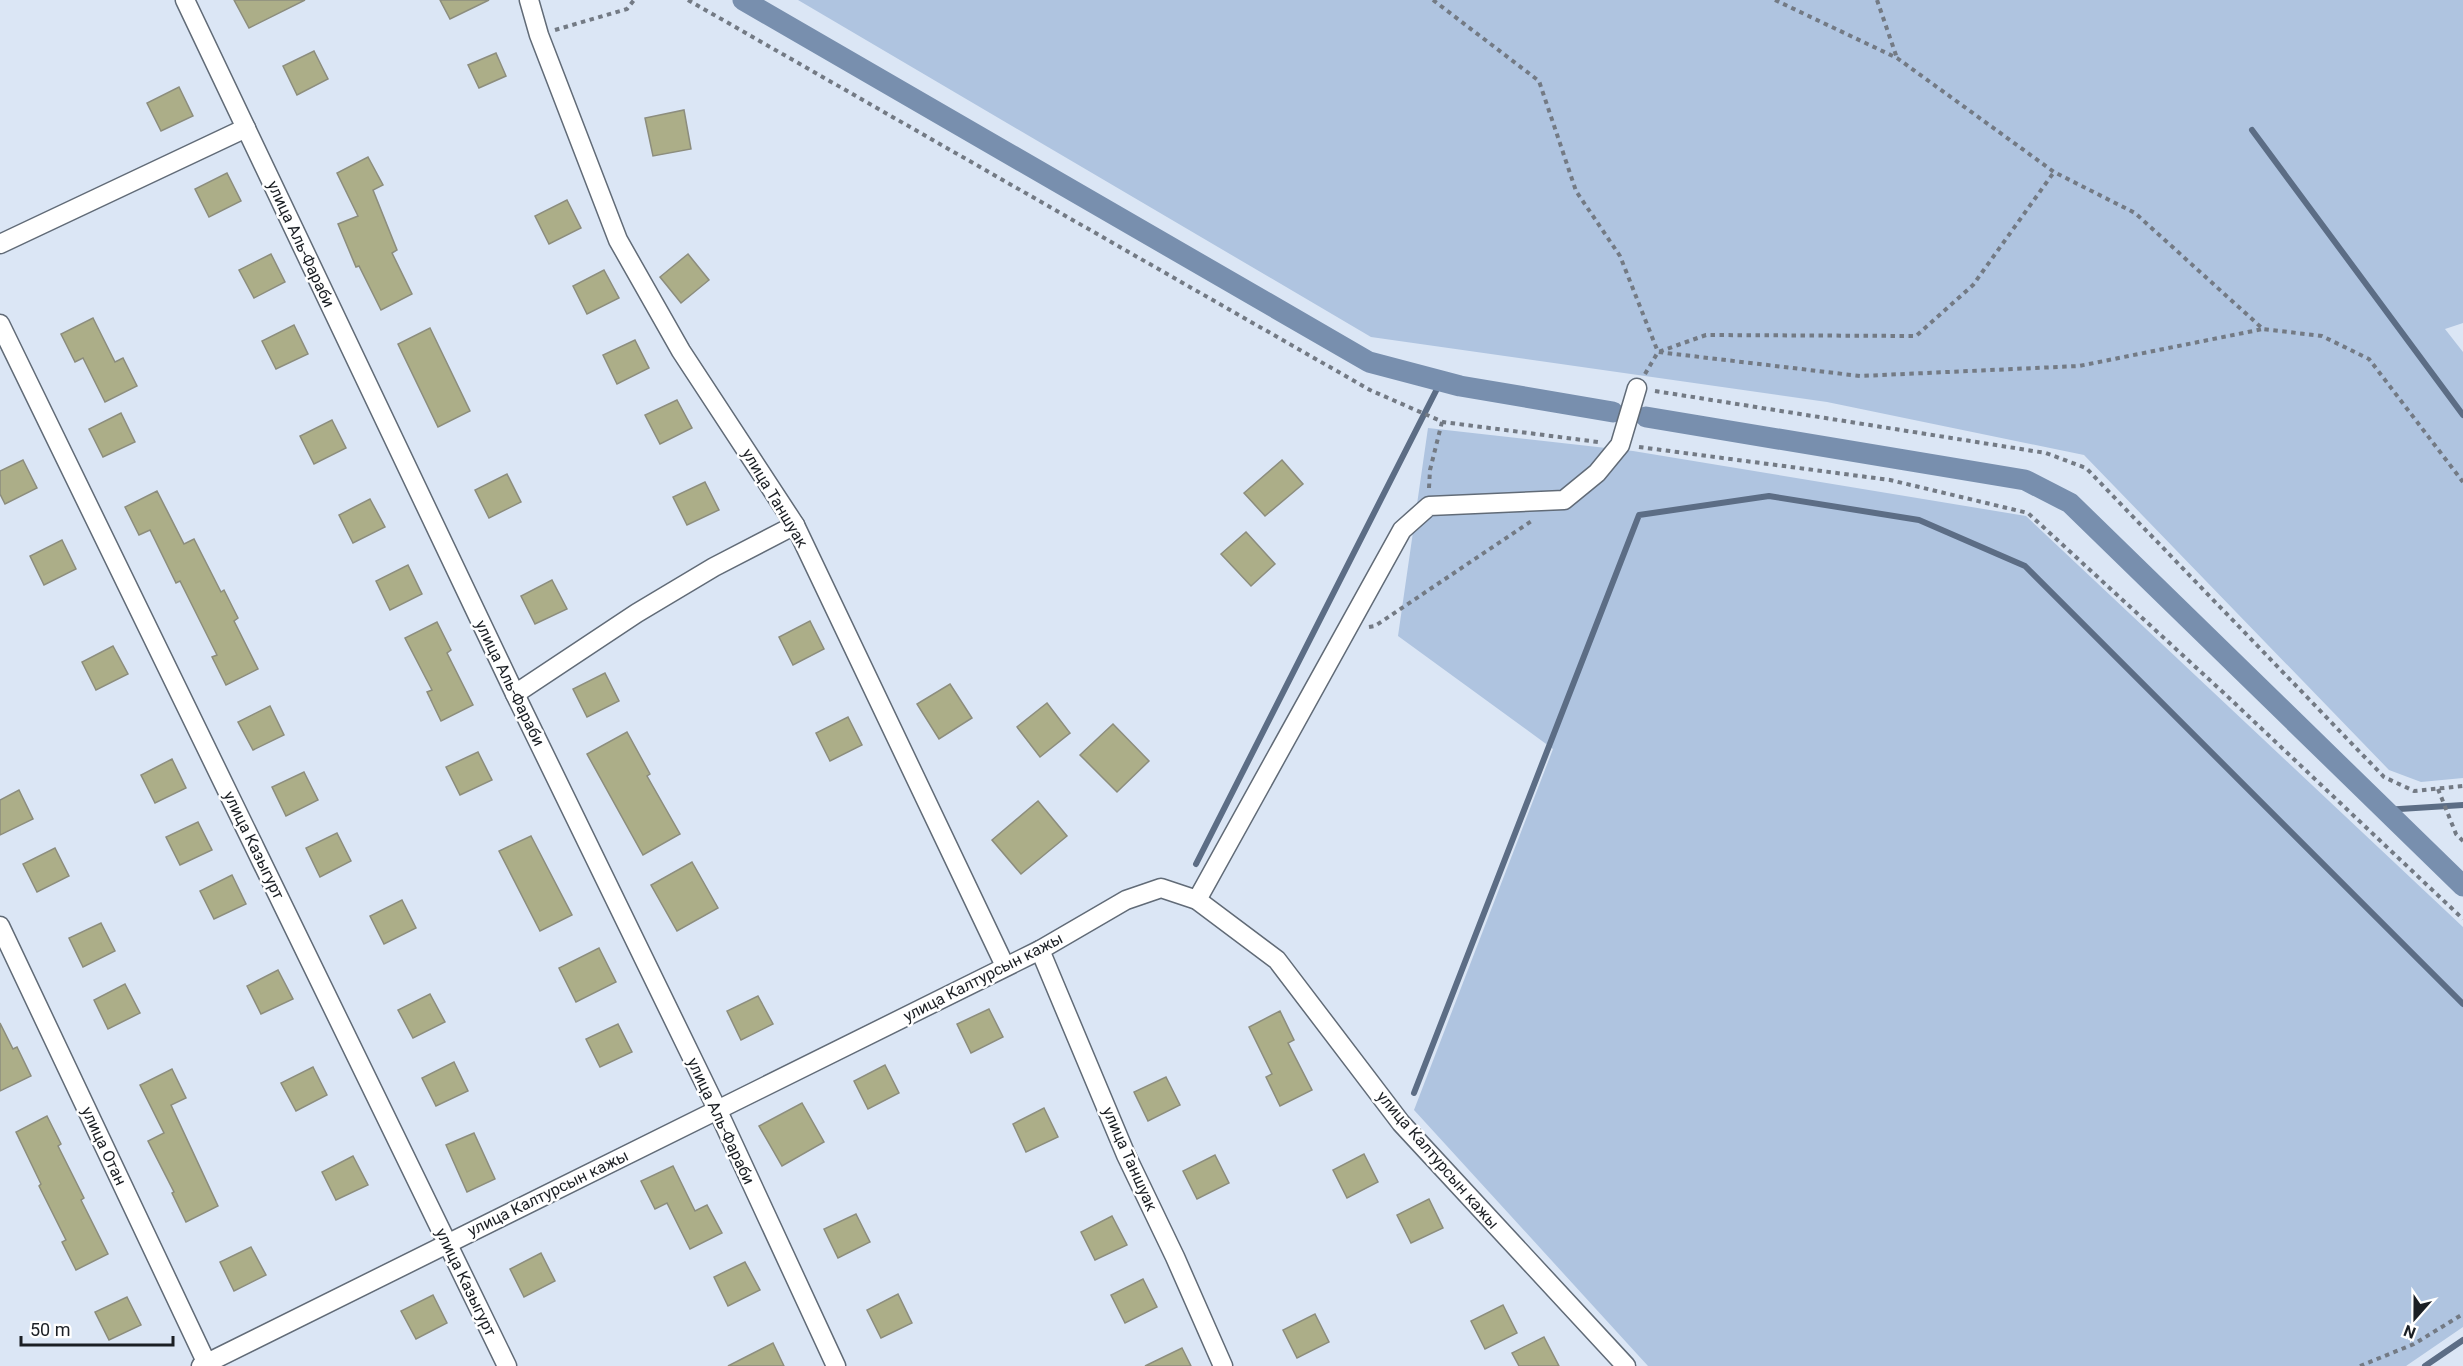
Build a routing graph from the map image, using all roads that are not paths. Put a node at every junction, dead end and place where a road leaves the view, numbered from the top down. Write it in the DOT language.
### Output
graph roads {
  1 [pos="185,0"];
  2 [pos="528,0"];
  3 [pos="246,128"];
  4 [pos="0,244"];
  5 [pos="0,324"];
  6 [pos="1637,388"];
  7 [pos="795,525"];
  8 [pos="515,694"];
  9 [pos="1197,900"];
  10 [pos="0,926"];
  11 [pos="1040,950"];
  12 [pos="1005,966"];
  13 [pos="717,1109"];
  14 [pos="448,1243"];
  15 [pos="205,1365"];
  16 [pos="507,1366"];
  17 [pos="836,1366"];
  18 [pos="1223,1366"];
  19 [pos="1626,1366"];
  1 -- 3 [label="street, улица Аль-Фараби"];
  2 -- 7 [label="street, улица Таншуак"];
  3 -- 4 [label="street"];
  3 -- 8 [label="street, улица Аль-Фараби"];
  5 -- 14 [label="street, улица Казыгурт"];
  6 -- 9 [label="street"];
  7 -- 8 [label="street"];
  7 -- 12 [label="street, улица Таншуак"];
  8 -- 13 [label="street, улица Аль-Фараби"];
  9 -- 11 [label="street, улица Калтурсын кажы"];
  9 -- 19 [label="street, улица Калтурсын кажы"];
  10 -- 15 [label="street, улица Отан"];
  11 -- 12 [label="street, улица Калтурсын кажы"];
  11 -- 18 [label="street, улица Таншуак"];
  12 -- 13 [label="street, улица Калтурсын кажы"];
  13 -- 14 [label="street, улица Калтурсын кажы"];
  13 -- 17 [label="street, улица Аль-Фараби"];
  14 -- 15 [label="street, улица Калтурсын кажы"];
  14 -- 16 [label="street, улица Казыгурт"];
}
